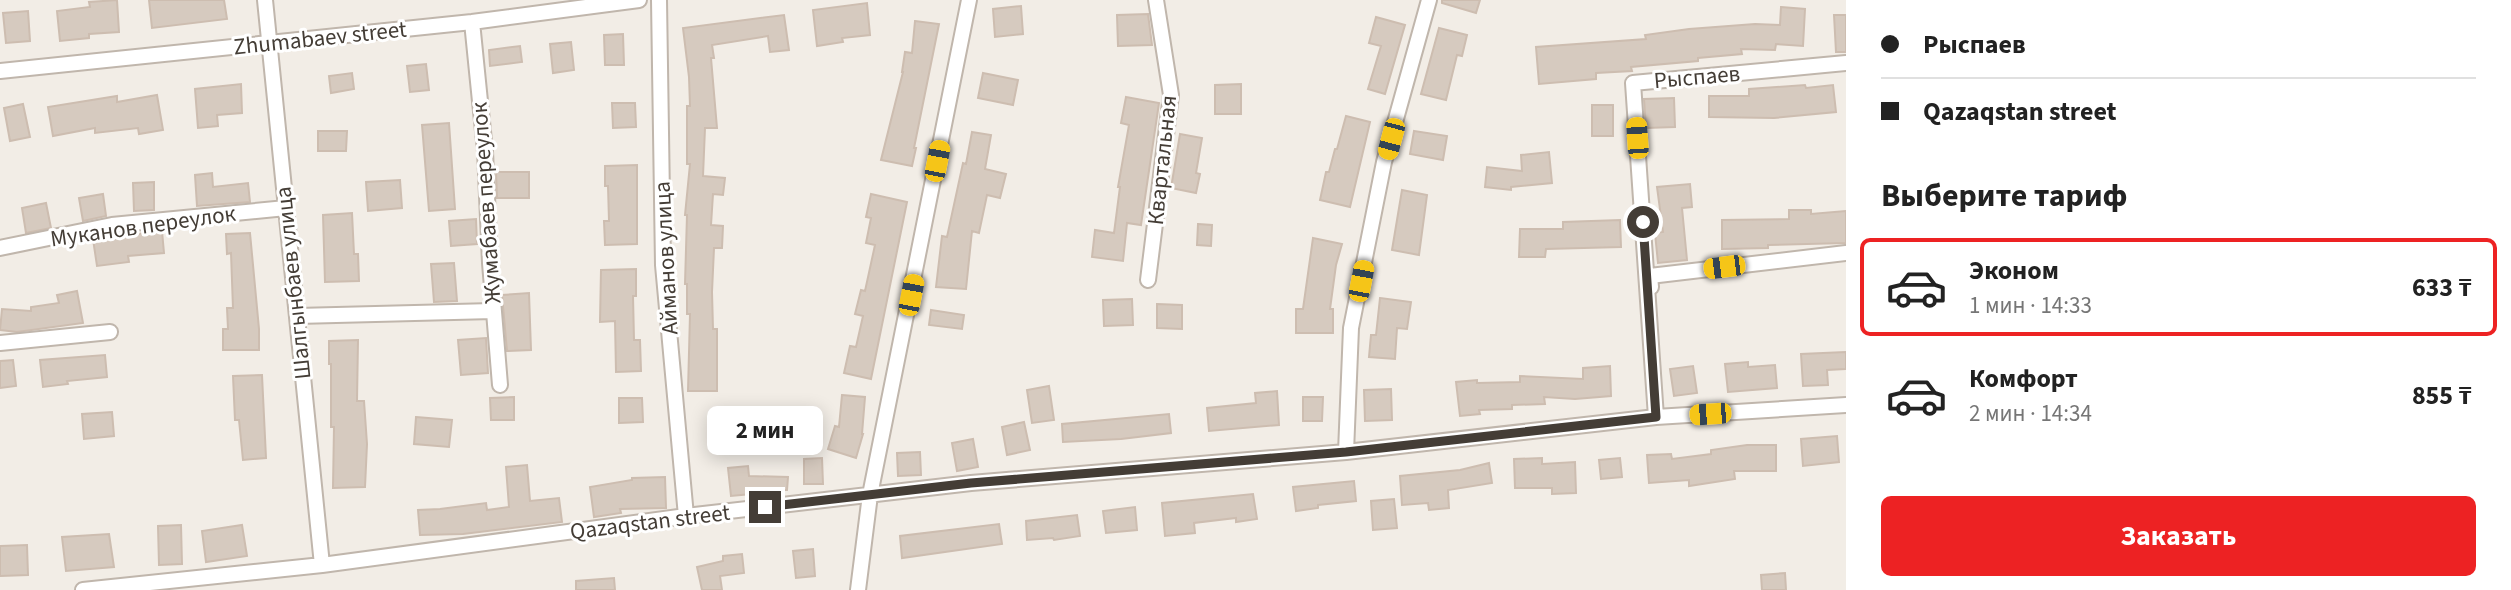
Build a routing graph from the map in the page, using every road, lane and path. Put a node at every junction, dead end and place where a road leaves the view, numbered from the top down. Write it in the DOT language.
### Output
graph roads {
  1 [pos="265,0"];
  2 [pos="639,0"];
  3 [pos="659,0"];
  4 [pos="969,0"];
  5 [pos="1156,0"];
  6 [pos="1429,0"];
  7 [pos="472,22"];
  8 [pos="269,43"];
  9 [pos="1846,63"];
  10 [pos="0,71"];
  11 [pos="286,208"];
  12 [pos="0,248"];
  13 [pos="1846,253"];
  14 [pos="1148,280"];
  15 [pos="493,310"];
  16 [pos="297,316"];
  17 [pos="110,332"];
  18 [pos="0,342"];
  19 [pos="500,385"];
  20 [pos="1846,405"];
  21 [pos="1656,417"];
  22 [pos="1346,452"];
  23 [pos="870,495"];
  24 [pos="686,516"];
  25 [pos="322,565"];
  26 [pos="83,590"];
  27 [pos="858,590"];
  1 -- 8 [label="street, Шалгынбаев улица"];
  2 -- 7 [label="street, Zhumabaev street"];
  3 -- 24 [label="street, Айманов улица"];
  4 -- 23 [label="street"];
  5 -- 14 [label="street, Квартальная"];
  6 -- 22 [label="street"];
  7 -- 8 [label="street, Zhumabaev street"];
  7 -- 15 [label="street, Жумабаев переулок"];
  8 -- 10 [label="street, Zhumabaev street"];
  8 -- 11 [label="street, Шалгынбаев улица"];
  9 -- 21 [label="street, Рыспаев"];
  11 -- 12 [label="street, Муканов переулок"];
  11 -- 16 [label="street, Шалгынбаев улица"];
  13 -- 21 [label="street"];
  15 -- 16 [label="street"];
  15 -- 19 [label="street, Жумабаев переулок"];
  16 -- 25 [label="street, Шалгынбаев улица"];
  17 -- 18 [label="street"];
  20 -- 21 [label="street, Qazaqstan street"];
  21 -- 22 [label="street, Qazaqstan street"];
  22 -- 23 [label="street, Qazaqstan street"];
  23 -- 24 [label="street, Qazaqstan street"];
  23 -- 27 [label="street"];
  24 -- 25 [label="street, Qazaqstan street"];
  25 -- 26 [label="street, Qazaqstan street"];
}
